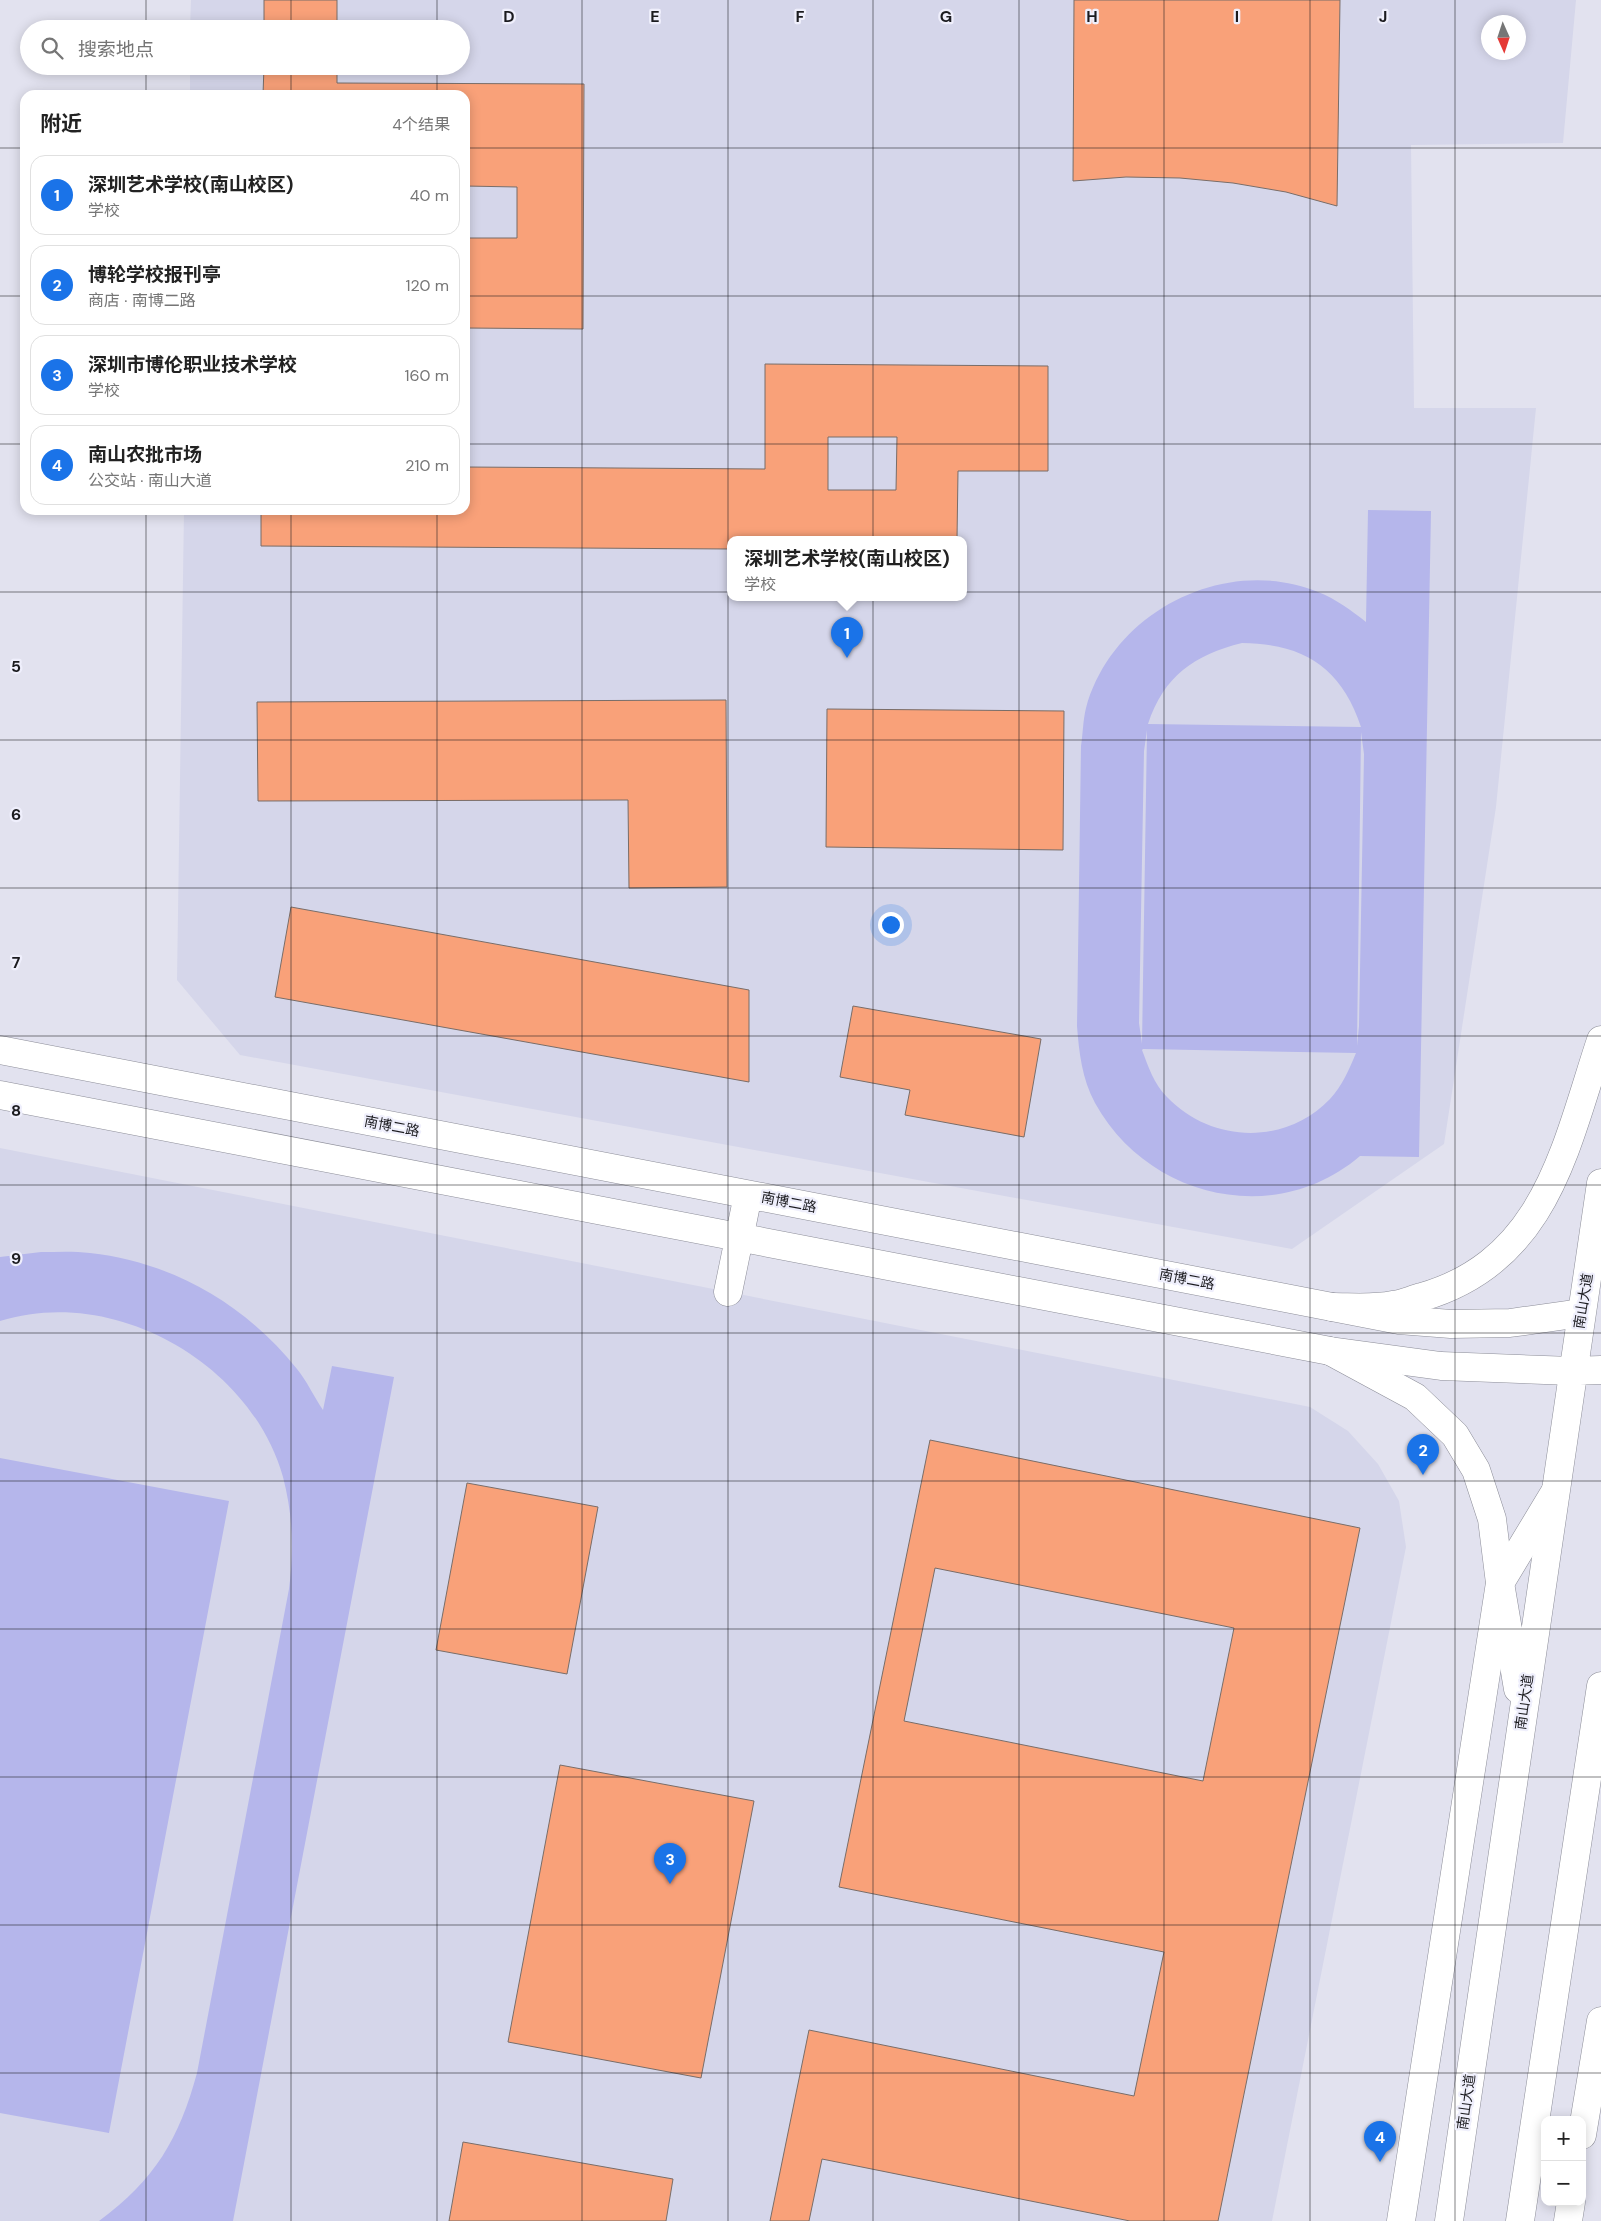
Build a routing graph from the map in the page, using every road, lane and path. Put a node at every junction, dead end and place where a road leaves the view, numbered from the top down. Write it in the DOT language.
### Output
graph roads {
  1 [pos="1601,1040"];
  2 [pos="0,1050"];
  3 [pos="0,1095"];
  4 [pos="1601,1182"];
  5 [pos="748,1194"];
  6 [pos="740,1237"];
  7 [pos="728,1292"];
  8 [pos="1332,1307"];
  9 [pos="1591,1311"];
  10 [pos="1330,1351"];
  11 [pos="1601,1370"];
  12 [pos="1572,1371"];
  13 [pos="1554,1492"];
  14 [pos="1500,1583"];
  15 [pos="1601,1686"];
  16 [pos="1522,1714"];
  17 [pos="1601,2021"];
  18 [pos="1585,2116"];
  19 [pos="1570,2206"];
  20 [pos="1401,2221"];
  21 [pos="1449,2221"];
  22 [pos="1520,2221"];
  23 [pos="1568,2221"];
  1 -- 8 [label="street"];
  2 -- 5 [label="street, 南博二路"];
  3 -- 6 [label="street"];
  4 -- 9 [label="street, 南山大道"];
  5 -- 6 [label="street"];
  5 -- 8 [label="street, 南博二路"];
  6 -- 7 [label="street"];
  6 -- 10 [label="street"];
  8 -- 9 [label="street, 南博二路"];
  9 -- 12 [label="street, 南山大道"];
  10 -- 12 [label="street"];
  10 -- 14 [label="street"];
  11 -- 12 [label="street"];
  12 -- 13 [label="street, 南山大道"];
  13 -- 14 [label="street"];
  13 -- 16 [label="street, 南山大道"];
  14 -- 16 [label="street"];
  14 -- 20 [label="street"];
  15 -- 22 [label="street"];
  16 -- 21 [label="street, 南山大道"];
  17 -- 18 [label="street"];
  19 -- 23 [label="street"];
}
